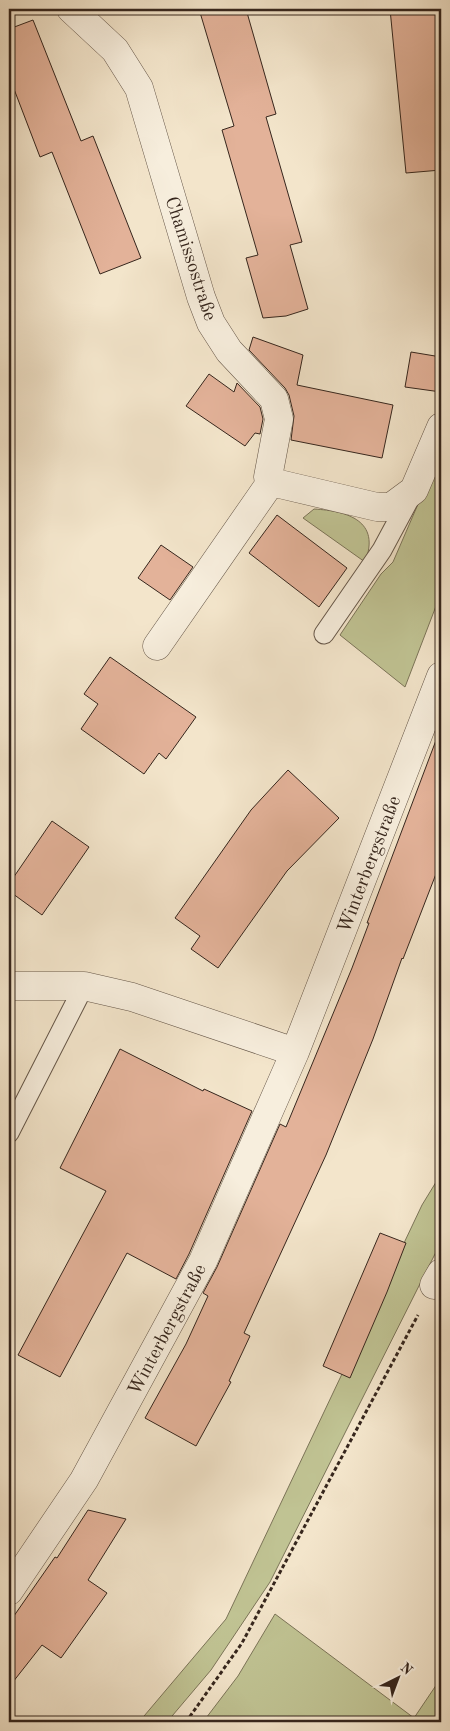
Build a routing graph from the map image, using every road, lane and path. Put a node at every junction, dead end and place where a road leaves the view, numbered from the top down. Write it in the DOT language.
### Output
graph roads {
  1 [pos="72,9"];
  2 [pos="441,427"];
  3 [pos="272,482"];
  4 [pos="414,490"];
  5 [pos="324,634"];
  6 [pos="157,646"];
  7 [pos="441,676"];
  8 [pos="9,986"];
  9 [pos="84,986"];
  10 [pos="296,1052"];
  11 [pos="9,1133"];
  12 [pos="437,1279"];
  13 [pos="9,1590"];
  14 [pos="186,1722"];
  1 -- 3 [label="street, Chamissostraße"];
  2 -- 4 [label="street"];
  3 -- 4 [label="street"];
  3 -- 6 [label="street"];
  4 -- 5 [label="lane"];
  7 -- 10 [label="street, Winterbergstraße"];
  8 -- 9 [label="street"];
  9 -- 10 [label="street"];
  9 -- 11 [label="lane"];
  10 -- 13 [label="street, Winterbergstraße"];
  12 -- 14 [label="path"];
}
